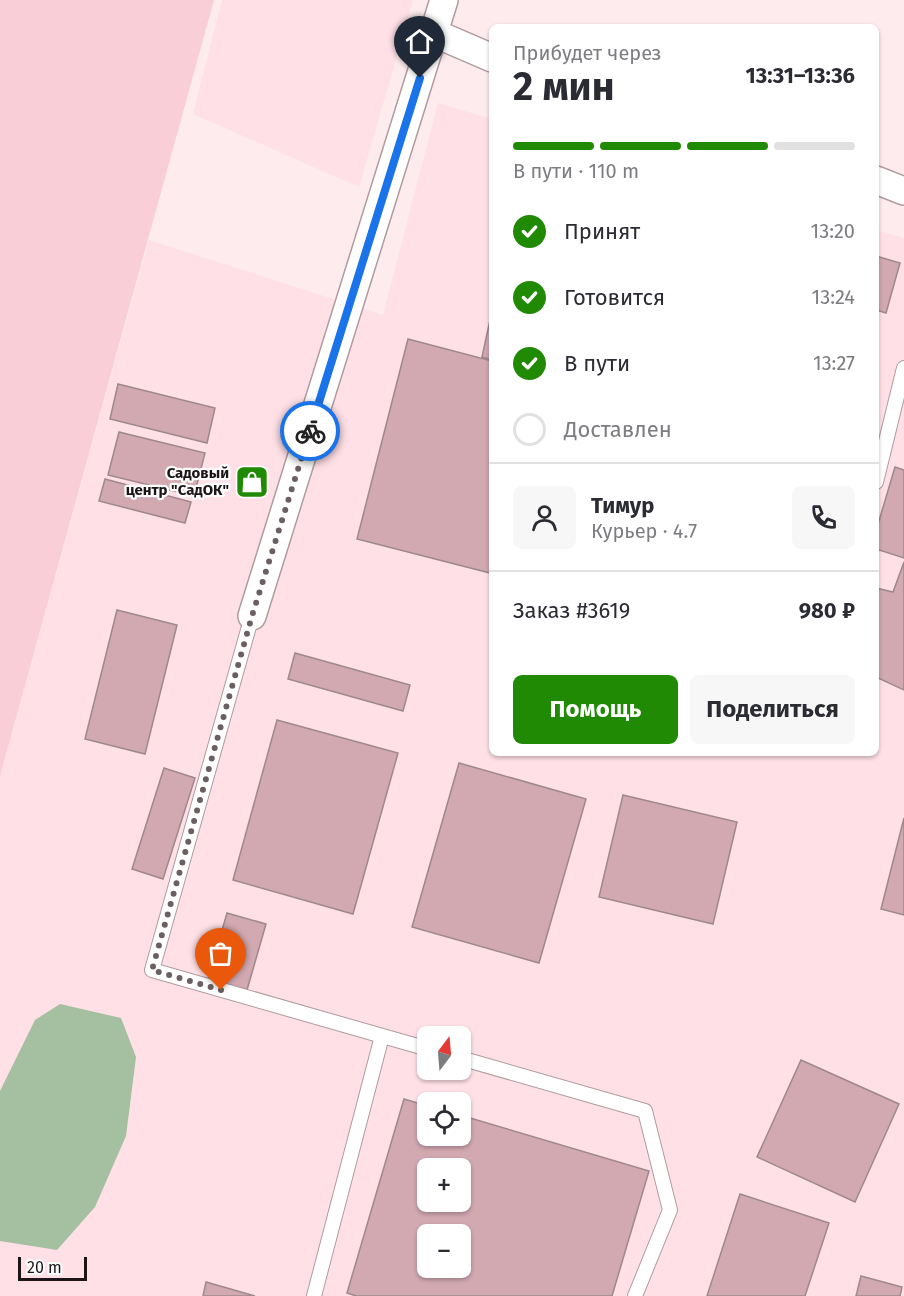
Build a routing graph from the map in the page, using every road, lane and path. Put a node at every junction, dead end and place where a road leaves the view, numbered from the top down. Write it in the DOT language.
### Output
graph roads {
  1 [pos="444,0"];
  2 [pos="434,33"];
  3 [pos="489,57"];
  4 [pos="879,181"];
  5 [pos="904,191"];
  6 [pos="904,368"];
  7 [pos="879,471"];
  8 [pos="252,616"];
  9 [pos="382,1036"];
  10 [pos="417,1046"];
  11 [pos="471,1061"];
  12 [pos="314,1296"];
  13 [pos="635,1296"];
  1 -- 2 [label="street"];
  2 -- 3 [label="street"];
  2 -- 8 [label="street"];
  4 -- 5 [label="street"];
  6 -- 7 [label="lane"];
  8 -- 9 [label="lane"];
  9 -- 10 [label="lane"];
  9 -- 12 [label="lane"];
  11 -- 13 [label="lane"];
}
